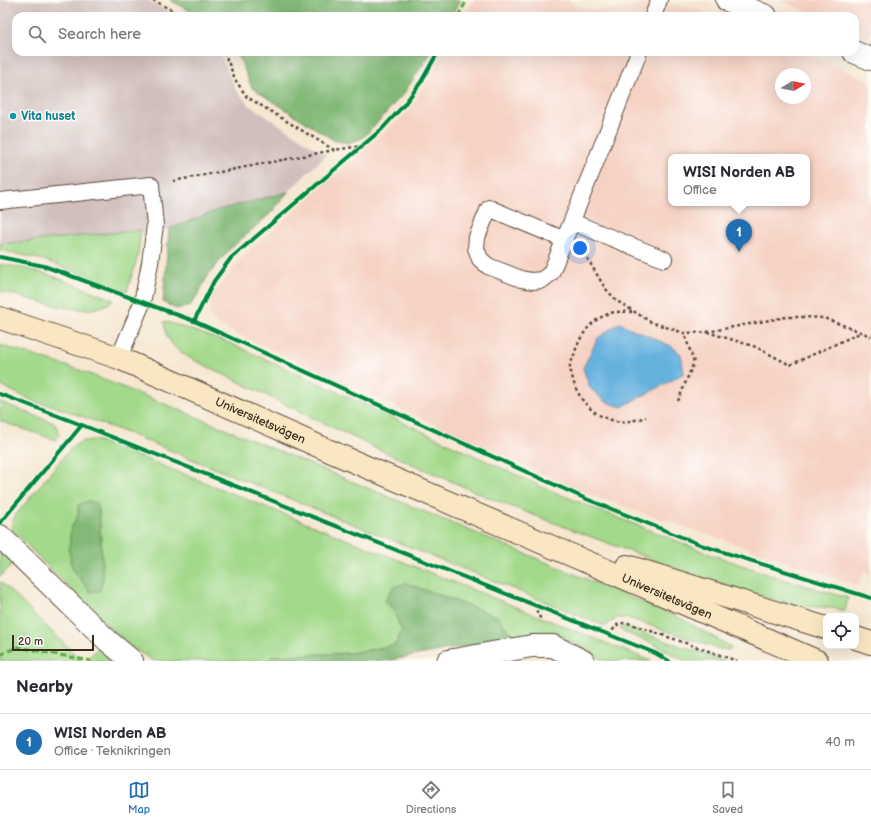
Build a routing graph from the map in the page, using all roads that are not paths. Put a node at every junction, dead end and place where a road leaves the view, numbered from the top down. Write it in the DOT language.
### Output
graph roads {
  1 [pos="659,0"];
  2 [pos="727,0"];
  3 [pos="760,9"];
  4 [pos="654,12"];
  5 [pos="859,54"];
  6 [pos="636,56"];
  7 [pos="871,59"];
  8 [pos="0,201"];
  9 [pos="572,222"];
  10 [pos="565,240"];
  11 [pos="664,259"];
  12 [pos="0,318"];
  13 [pos="119,358"];
  14 [pos="517,531"];
  15 [pos="0,536"];
  16 [pos="823,627"];
  17 [pos="859,639"];
  18 [pos="871,643"];
  19 [pos="132,661"];
  20 [pos="448,661"];
  21 [pos="584,661"];
  22 [pos="817,661"];
  1 -- 4 [label="lane"];
  2 -- 3 [label="street"];
  5 -- 7 [label="street"];
  6 -- 9 [label="lane"];
  8 -- 13 [label="lane"];
  9 -- 10 [label="lane"];
  9 -- 11 [label="lane"];
  10 -- 10 [label="lane"];
  12 -- 13 [label="main road, Universitetsvägen"];
  13 -- 14 [label="main road, Universitetsvägen"];
  14 -- 16 [label="main road, Universitetsvägen"];
  14 -- 22 [label="main road, Universitetsvägen"];
  15 -- 19 [label="street"];
  17 -- 18 [label="main road"];
  20 -- 21 [label="street"];
}
